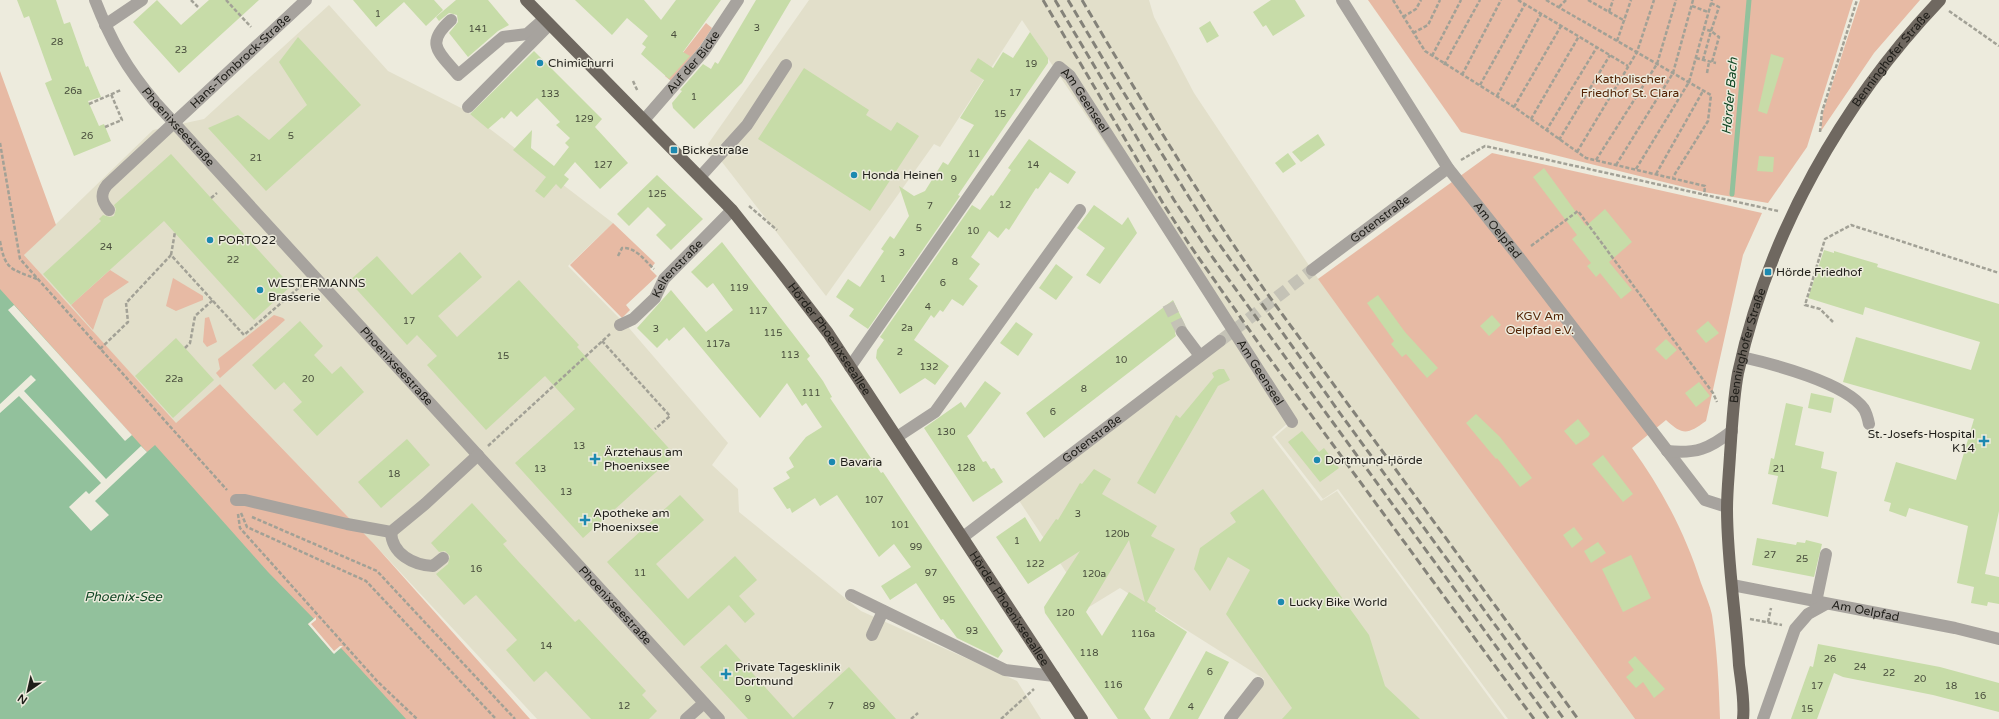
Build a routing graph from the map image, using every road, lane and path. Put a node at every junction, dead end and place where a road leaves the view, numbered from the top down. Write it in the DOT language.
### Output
graph roads {
  1 [pos="95,0"];
  2 [pos="142,0"];
  3 [pos="191,0"];
  4 [pos="226,0"];
  5 [pos="306,0"];
  6 [pos="526,0"];
  7 [pos="738,0"];
  8 [pos="1342,0"];
  9 [pos="1393,0"];
  10 [pos="1421,0"];
  11 [pos="1440,0"];
  12 [pos="1461,0"];
  13 [pos="1480,0"];
  14 [pos="1501,0"];
  15 [pos="1518,0"];
  16 [pos="1546,0"];
  17 [pos="1566,0"];
  18 [pos="1588,0"];
  19 [pos="1613,0"];
  20 [pos="1632,0"];
  21 [pos="1654,0"];
  22 [pos="1676,0"];
  23 [pos="1693,0"];
  24 [pos="1858,0"];
  25 [pos="1940,0"];
  26 [pos="1712,2"];
  27 [pos="1525,4"];
  28 [pos="1692,6"];
  29 [pos="198,7"];
  30 [pos="1559,7"];
  31 [pos="1948,10"];
  32 [pos="1609,12"];
  33 [pos="1708,12"];
  34 [pos="1541,14"];
  35 [pos="1403,17"];
  36 [pos="452,20"];
  37 [pos="1625,21"];
  38 [pos="547,22"];
  39 [pos="105,25"];
  40 [pos="1561,26"];
  41 [pos="251,28"];
  42 [pos="1703,29"];
  43 [pos="1711,31"];
  44 [pos="1413,33"];
  45 [pos="1579,36"];
  46 [pos="1617,41"];
  47 [pos="1999,46"];
  48 [pos="1597,47"];
  49 [pos="1637,52"];
  50 [pos="1610,55"];
  51 [pos="1432,56"];
  52 [pos="1696,58"];
  53 [pos="1702,60"];
  54 [pos="1710,62"];
  55 [pos="1716,63"];
  56 [pos="1657,64"];
  57 [pos="786,65"];
  58 [pos="1444,65"];
  59 [pos="1628,66"];
  60 [pos="1673,73"];
  61 [pos="1707,73"];
  62 [pos="1462,75"];
  63 [pos="1689,82"];
  64 [pos="1480,86"];
  65 [pos="121,90"];
  66 [pos="1703,91"];
  67 [pos="111,94"];
  68 [pos="1497,96"];
  69 [pos="89,104"];
  70 [pos="468,107"];
  71 [pos="1514,107"];
  72 [pos="1531,119"];
  73 [pos="644,120"];
  74 [pos="174,122"];
  75 [pos="106,127"];
  76 [pos="1546,131"];
  77 [pos="1819,138"];
  78 [pos="1559,140"];
  79 [pos="0,143"];
  80 [pos="1577,152"];
  81 [pos="1596,160"];
  82 [pos="1616,165"];
  83 [pos="1448,168"];
  84 [pos="1636,169"];
  85 [pos="1656,174"];
  86 [pos="700,176"];
  87 [pos="1672,177"];
  88 [pos="217,193"];
  89 [pos="1704,196"];
  90 [pos="211,198"];
  91 [pos="109,210"];
  92 [pos="732,210"];
  93 [pos="1080,210"];
  94 [pos="1792,215"];
  95 [pos="175,232"];
  96 [pos="0,242"];
  97 [pos="1531,246"];
  98 [pos="171,256"];
  99 [pos="618,256"];
  100 [pos="1312,270"];
  101 [pos="1999,273"];
  102 [pos="38,279"];
  103 [pos="664,279"];
  104 [pos="302,285"];
  105 [pos="213,300"];
  106 [pos="1833,322"];
  107 [pos="620,325"];
  108 [pos="1182,332"];
  109 [pos="606,337"];
  110 [pos="602,341"];
  111 [pos="1220,341"];
  112 [pos="185,348"];
  113 [pos="100,349"];
  114 [pos="1200,356"];
  115 [pos="1742,357"];
  116 [pos="850,367"];
  117 [pos="1717,402"];
  118 [pos="1292,422"];
  119 [pos="1869,424"];
  120 [pos="655,429"];
  121 [pos="1732,431"];
  122 [pos="897,437"];
  123 [pos="1667,451"];
  124 [pos="478,455"];
  125 [pos="236,500"];
  126 [pos="1727,507"];
  127 [pos="391,532"];
  128 [pos="963,537"];
  129 [pos="1826,554"];
  130 [pos="443,558"];
  131 [pos="1732,585"];
  132 [pos="851,595"];
  133 [pos="1821,603"];
  134 [pos="1771,608"];
  135 [pos="883,611"];
  136 [pos="1750,619"];
  137 [pos="1768,622"];
  138 [pos="1788,627"];
  139 [pos="872,635"];
  140 [pos="1999,639"];
  141 [pos="1054,676"];
  142 [pos="1258,683"];
  143 [pos="1034,689"];
  144 [pos="704,703"];
  145 [pos="918,713"];
  146 [pos="417,719"];
  147 [pos="496,719"];
  148 [pos="515,719"];
  149 [pos="686,719"];
  150 [pos="719,719"];
  151 [pos="912,719"];
  152 [pos="1001,719"];
  153 [pos="1082,719"];
  154 [pos="1230,719"];
  155 [pos="1743,719"];
  156 [pos="1763,719"];
  1 -- 39 [label="street, Phoenixseestraße"];
  2 -- 39 [label="street"];
  3 -- 29 [label="path"];
  4 -- 41 [label="path"];
  5 -- 74 [label="street, Hans-Tombrock-Straße"];
  6 -- 38 [label="main road, Hörder Phoenixseeallee"];
  7 -- 73 [label="street, Auf der Bicke"];
  8 -- 83 [label="street, Am Oelpfad"];
  9 -- 35 [label="path"];
  10 -- 35 [label="path"];
  11 -- 44 [label="path"];
  12 -- 51 [label="path"];
  13 -- 58 [label="path"];
  14 -- 62 [label="path"];
  15 -- 27 [label="path"];
  16 -- 30 [label="path"];
  17 -- 30 [label="path"];
  18 -- 32 [label="path"];
  19 -- 32 [label="path"];
  20 -- 37 [label="path"];
  21 -- 49 [label="path"];
  22 -- 56 [label="path"];
  23 -- 28 [label="path"];
  24 -- 77 [label="path"];
  25 -- 94 [label="main road, Benninghofer Straße"];
  26 -- 33 [label="path"];
  26 -- 43 [label="path"];
  27 -- 34 [label="path"];
  27 -- 64 [label="path"];
  28 -- 33 [label="path"];
  28 -- 60 [label="path"];
  30 -- 46 [label="path"];
  31 -- 47 [label="path"];
  32 -- 37 [label="path"];
  33 -- 42 [label="path"];
  34 -- 40 [label="path"];
  34 -- 68 [label="path"];
  35 -- 44 [label="path"];
  36 -- 38 [label="street"];
  37 -- 46 [label="path"];
  38 -- 70 [label="street"];
  38 -- 73 [label="main road, Hörder Phoenixseeallee"];
  39 -- 74 [label="street, Phoenixseestraße"];
  40 -- 45 [label="path"];
  40 -- 71 [label="path"];
  42 -- 43 [label="path"];
  42 -- 52 [label="path"];
  43 -- 53 [label="path"];
  43 -- 54 [label="path"];
  44 -- 51 [label="path"];
  45 -- 48 [label="path"];
  45 -- 72 [label="path"];
  46 -- 49 [label="path"];
  48 -- 50 [label="path"];
  48 -- 76 [label="path"];
  49 -- 56 [label="path"];
  49 -- 59 [label="path"];
  50 -- 59 [label="path"];
  50 -- 78 [label="path"];
  51 -- 58 [label="path"];
  52 -- 53 [label="path"];
  52 -- 63 [label="path"];
  53 -- 54 [label="path"];
  54 -- 55 [label="path"];
  54 -- 61 [label="path"];
  56 -- 60 [label="path"];
  56 -- 81 [label="path"];
  57 -- 86 [label="street"];
  58 -- 62 [label="path"];
  59 -- 80 [label="path"];
  60 -- 63 [label="path"];
  60 -- 82 [label="path"];
  62 -- 64 [label="path"];
  63 -- 66 [label="path"];
  63 -- 84 [label="path"];
  64 -- 68 [label="path"];
  65 -- 67 [label="path"];
  66 -- 85 [label="path"];
  66 -- 87 [label="path"];
  67 -- 69 [label="path"];
  67 -- 75 [label="path"];
  68 -- 71 [label="path"];
  71 -- 72 [label="path"];
  72 -- 76 [label="path"];
  73 -- 86 [label="main road, Hörder Phoenixseeallee"];
  74 -- 91 [label="street, Hans-Tombrock-Straße"];
  74 -- 124 [label="street, Phoenixseestraße"];
  76 -- 78 [label="path"];
  78 -- 80 [label="path"];
  79 -- 102 [label="path"];
  80 -- 81 [label="path"];
  81 -- 82 [label="path"];
  82 -- 84 [label="path"];
  83 -- 89 [label="path"];
  83 -- 100 [label="street, Gotenstraße"];
  83 -- 123 [label="street, Am Oelpfad"];
  84 -- 85 [label="path"];
  85 -- 87 [label="path"];
  86 -- 92 [label="main road, Hörder Phoenixseeallee"];
  87 -- 89 [label="path"];
  88 -- 90 [label="path"];
  89 -- 94 [label="path"];
  92 -- 103 [label="street, Keltenstraße"];
  92 -- 116 [label="main road, Hörder Phoenixseeallee"];
  93 -- 122 [label="street"];
  94 -- 115 [label="main road, Benninghofer Straße"];
  95 -- 98 [label="path"];
  96 -- 102 [label="path"];
  97 -- 117 [label="path"];
  98 -- 105 [label="path"];
  98 -- 113 [label="path"];
  99 -- 103 [label="path"];
  101 -- 106 [label="path"];
  102 -- 113 [label="path"];
  103 -- 107 [label="street, Keltenstraße"];
  104 -- 105 [label="path"];
  105 -- 112 [label="path"];
  108 -- 114 [label="street"];
  109 -- 110 [label="path"];
  110 -- 120 [label="path"];
  110 -- 124 [label="path"];
  111 -- 114 [label="street, Gotenstraße"];
  113 -- 125 [label="path"];
  114 -- 128 [label="street, Gotenstraße"];
  115 -- 119 [label="street"];
  115 -- 121 [label="main road, Benninghofer Straße"];
  116 -- 118 [label="street, Am Geenseel"];
  116 -- 122 [label="main road, Hörder Phoenixseeallee"];
  121 -- 123 [label="street"];
  121 -- 126 [label="main road, Benninghofer Straße"];
  122 -- 128 [label="main road, Hörder Phoenixseeallee"];
  123 -- 126 [label="street, Am Oelpfad"];
  124 -- 127 [label="street"];
  124 -- 144 [label="street, Phoenixseestraße"];
  125 -- 127 [label="street"];
  125 -- 146 [label="path"];
  125 -- 147 [label="path"];
  125 -- 148 [label="path"];
  126 -- 131 [label="main road, Benninghofer Straße"];
  127 -- 130 [label="street"];
  128 -- 141 [label="main road, Hörder Phoenixseeallee"];
  129 -- 133 [label="street"];
  131 -- 133 [label="street, Am Oelpfad"];
  131 -- 155 [label="main road, Benninghofer Straße"];
  132 -- 135 [label="street"];
  133 -- 140 [label="street, Am Oelpfad"];
  133 -- 156 [label="street"];
  134 -- 137 [label="path"];
  135 -- 139 [label="street"];
  135 -- 141 [label="street"];
  136 -- 137 [label="path"];
  137 -- 138 [label="path"];
  141 -- 153 [label="main road, Hörder Phoenixseeallee"];
  142 -- 154 [label="street"];
  143 -- 152 [label="path"];
  144 -- 149 [label="street"];
  144 -- 150 [label="street, Phoenixseestraße"];
  145 -- 151 [label="path"];
}
